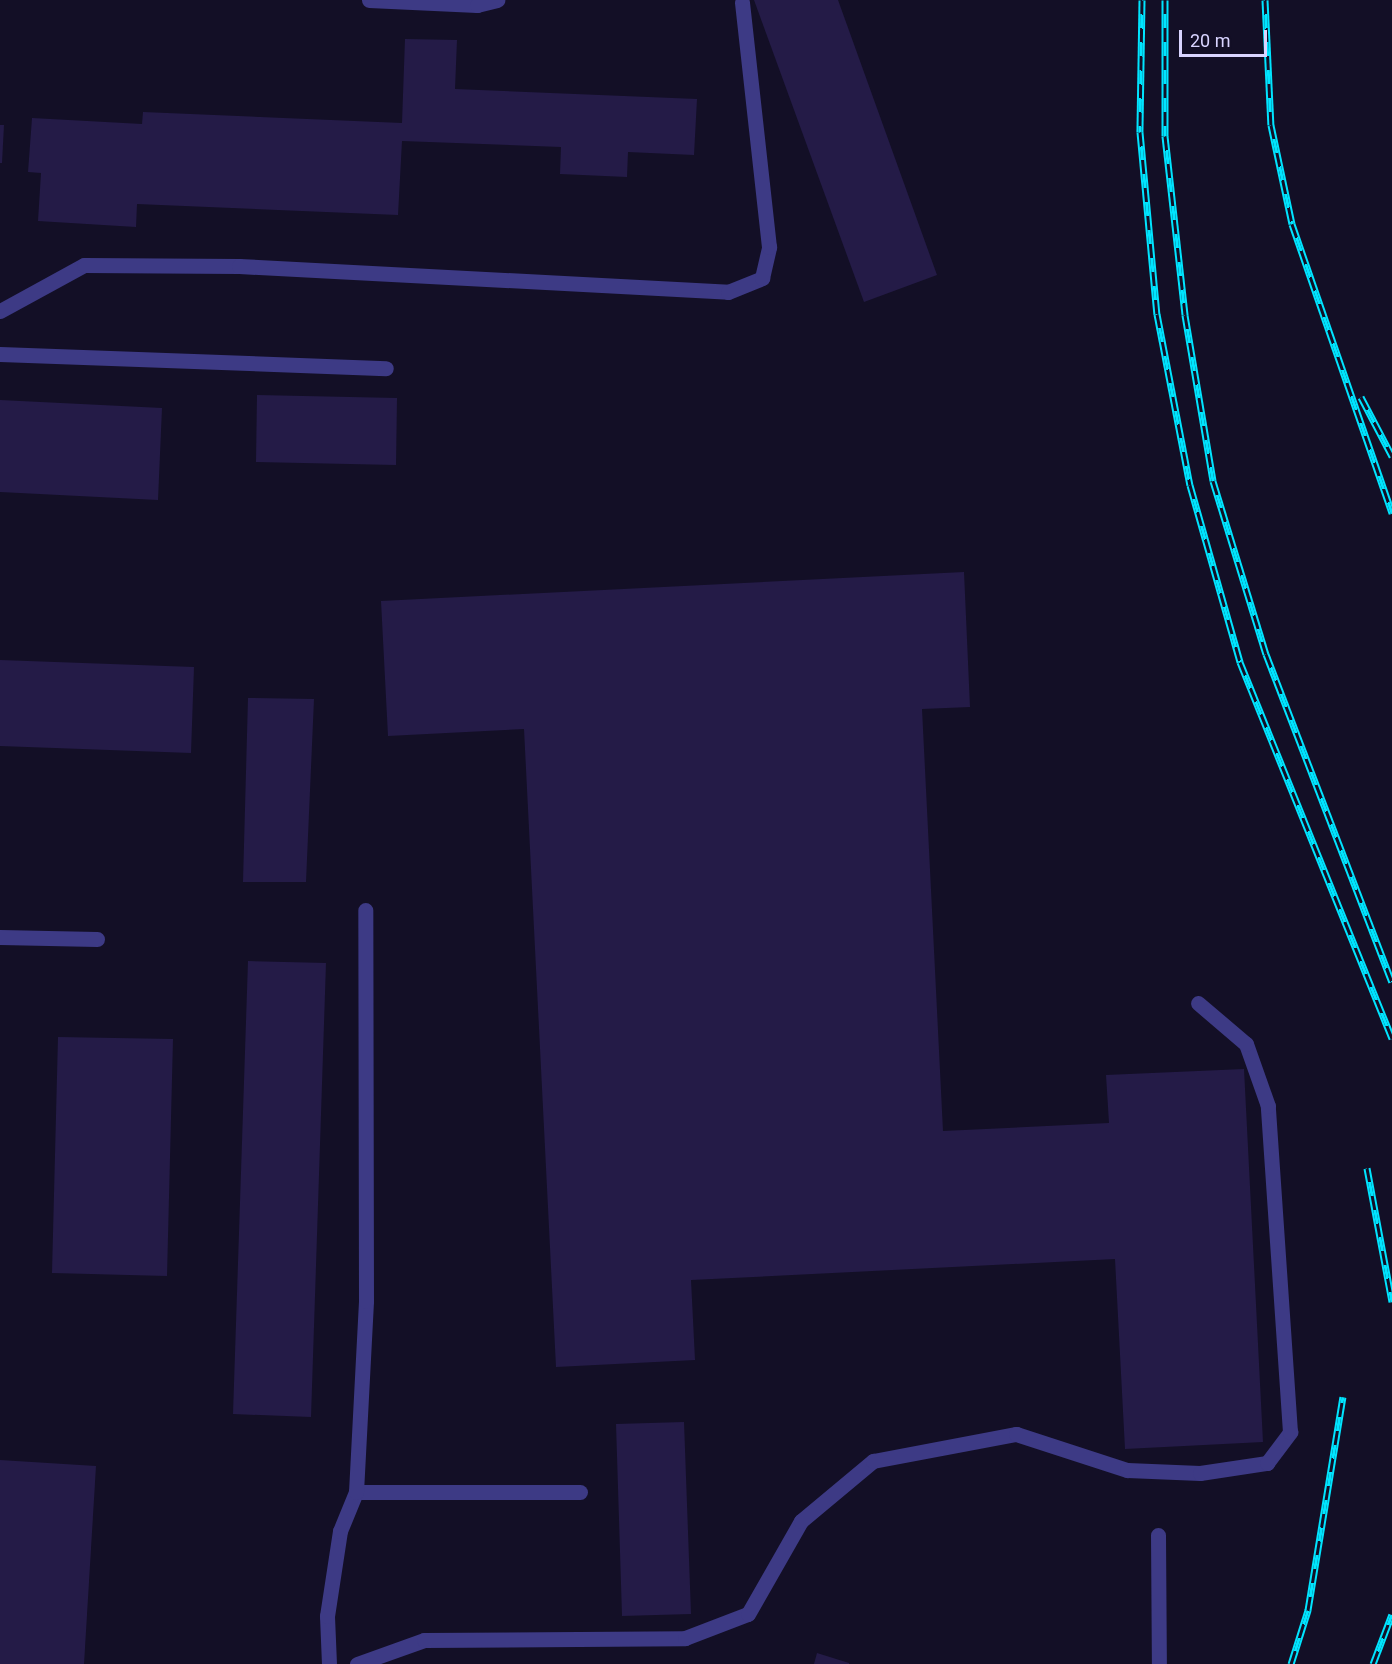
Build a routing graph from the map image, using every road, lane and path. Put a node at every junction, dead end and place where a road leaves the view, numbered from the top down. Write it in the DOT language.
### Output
graph roads {
  1 [pos="369,0"];
  2 [pos="497,0"];
  3 [pos="742,2"];
  4 [pos="0,311"];
  5 [pos="0,354"];
  6 [pos="386,368"];
  7 [pos="364,910"];
  8 [pos="0,937"];
  9 [pos="96,939"];
  10 [pos="1198,1003"];
  11 [pos="356,1492"];
  12 [pos="580,1492"];
  13 [pos="1158,1534"];
  14 [pos="329,1664"];
  15 [pos="357,1664"];
  16 [pos="1159,1664"];
  1 -- 2 [label="lane"];
  3 -- 4 [label="lane"];
  5 -- 6 [label="lane"];
  7 -- 11 [label="lane"];
  8 -- 9 [label="lane"];
  10 -- 15 [label="lane"];
  11 -- 12 [label="lane"];
  11 -- 14 [label="lane"];
  13 -- 16 [label="lane"];
}
